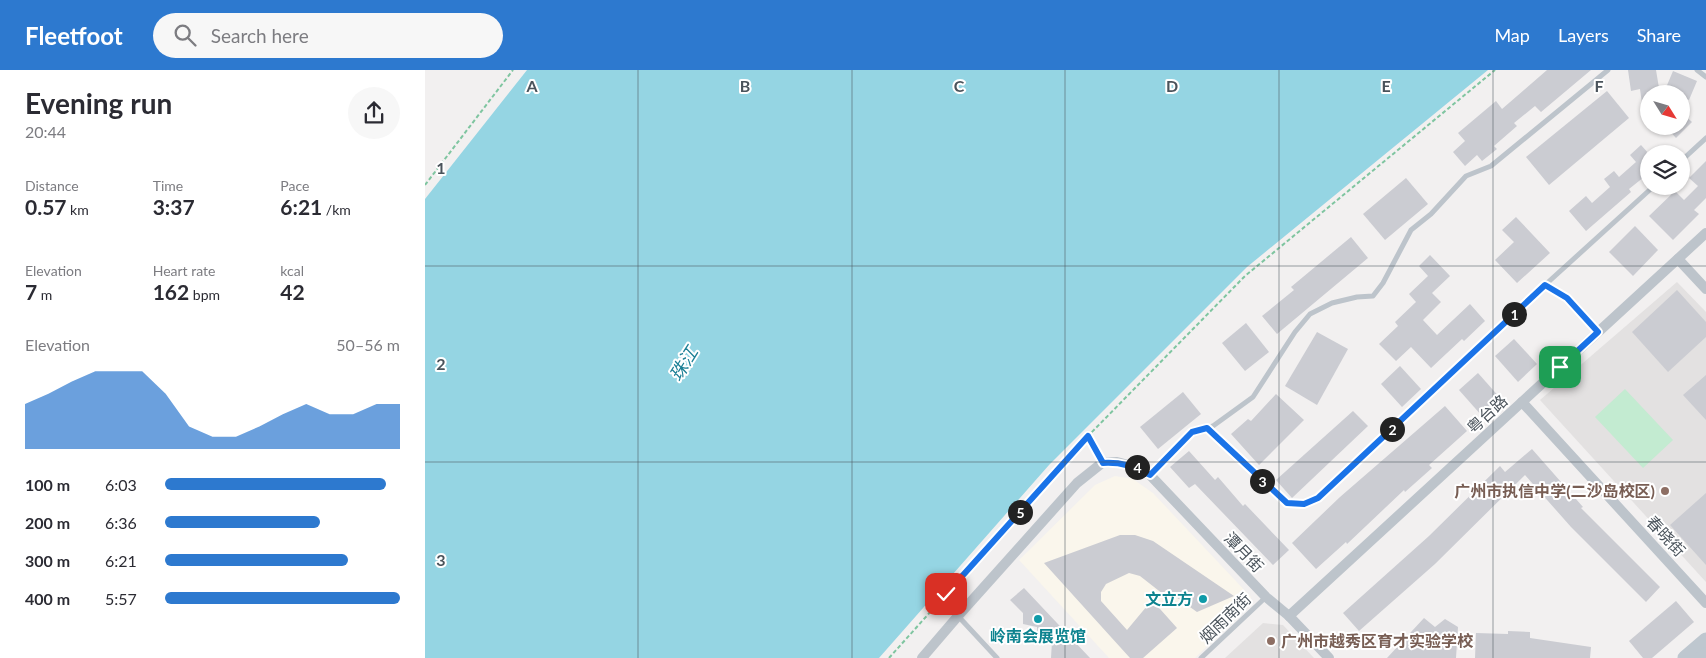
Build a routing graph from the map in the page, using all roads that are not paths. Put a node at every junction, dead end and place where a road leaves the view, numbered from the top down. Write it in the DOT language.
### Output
graph roads {
  1 [pos="1608,70"];
  2 [pos="1697,70"];
  3 [pos="1706,77"];
  4 [pos="1706,138"];
  5 [pos="1690,153"];
  6 [pos="1644,195"];
  7 [pos="1706,233"];
  8 [pos="1678,260"];
  9 [pos="1545,285"];
  10 [pos="1706,289"];
  11 [pos="1598,332"];
  12 [pos="1522,402"];
  13 [pos="1207,428"];
  14 [pos="1150,475"];
  15 [pos="1266,596"];
  16 [pos="1706,603"];
  17 [pos="958,616"];
  18 [pos="1289,616"];
  19 [pos="1706,640"];
  20 [pos="1706,655"];
  21 [pos="923,658"];
  22 [pos="997,658"];
  23 [pos="1201,658"];
  24 [pos="1329,658"];
  25 [pos="1685,658"];
  26 [pos="1702,658"];
  1 -- 13 [label="lane"];
  2 -- 3 [label="lane"];
  4 -- 5 [label="lane"];
  6 -- 9 [label="lane"];
  7 -- 8 [label="street, 粤台路"];
  8 -- 10 [label="street"];
  8 -- 11 [label="street, 粤台路"];
  9 -- 11 [label="lane"];
  9 -- 13 [label="lane"];
  11 -- 12 [label="street, 粤台路"];
  12 -- 16 [label="street, 春晓街"];
  12 -- 18 [label="street, 粤台路"];
  13 -- 14 [label="lane"];
  14 -- 15 [label="street, 潭月街"];
  14 -- 17 [label="street, 潭月街"];
  15 -- 18 [label="street, 潭月街"];
  15 -- 23 [label="lane, 烟雨南街"];
  17 -- 21 [label="street"];
  17 -- 22 [label="lane"];
  18 -- 24 [label="street, 潭月街"];
  19 -- 25 [label="main road"];
  20 -- 26 [label="main road"];
}
